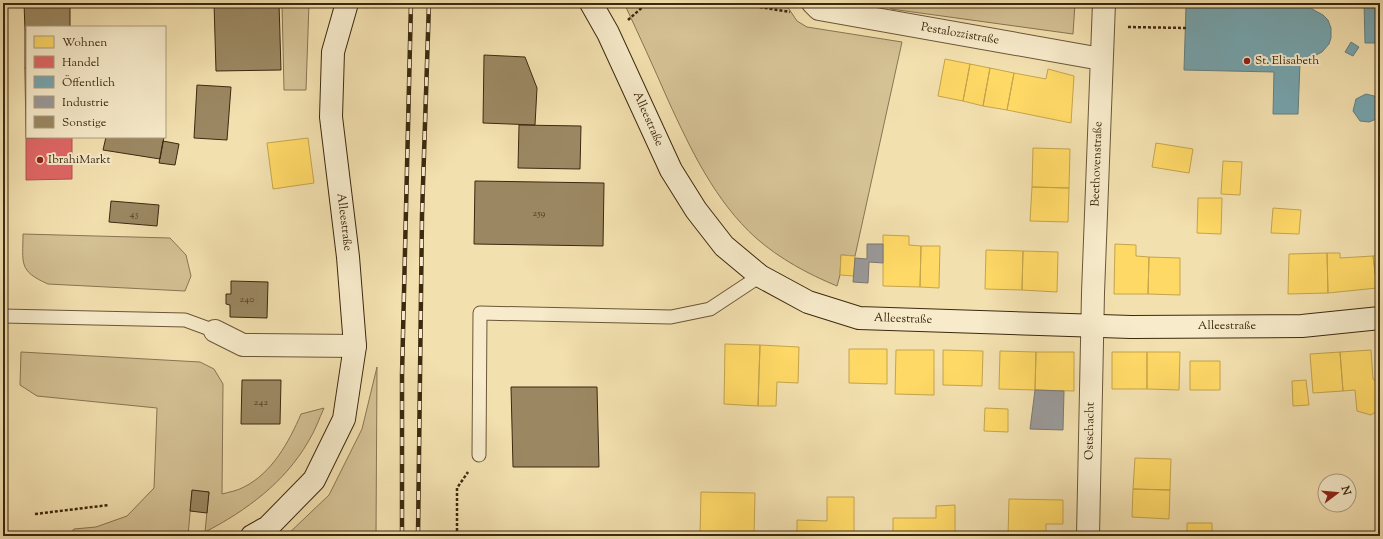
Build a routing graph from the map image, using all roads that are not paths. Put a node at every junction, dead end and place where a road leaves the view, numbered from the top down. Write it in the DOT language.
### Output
graph roads {
  1 [pos="347,3"];
  2 [pos="591,3"];
  3 [pos="1104,3"];
  4 [pos="816,6"];
  5 [pos="1101,60"];
  6 [pos="760,276"];
  7 [pos="3,316"];
  8 [pos="1380,318"];
  9 [pos="1092,325"];
  10 [pos="215,331"];
  11 [pos="355,346"];
  12 [pos="479,455"];
  13 [pos="252,536"];
  14 [pos="1088,536"];
  1 -- 11 [label="street, Alleestraße"];
  2 -- 6 [label="street, Alleestraße"];
  3 -- 5 [label="street, Beethovenstraße"];
  4 -- 5 [label="street, Pestalozzistraße"];
  5 -- 9 [label="street, Beethovenstraße"];
  6 -- 9 [label="street, Alleestraße"];
  6 -- 12 [label="lane"];
  7 -- 10 [label="lane"];
  8 -- 9 [label="street, Alleestraße"];
  9 -- 14 [label="street, Ostschacht"];
  10 -- 11 [label="street"];
  11 -- 13 [label="street, Alleestraße"];
}
